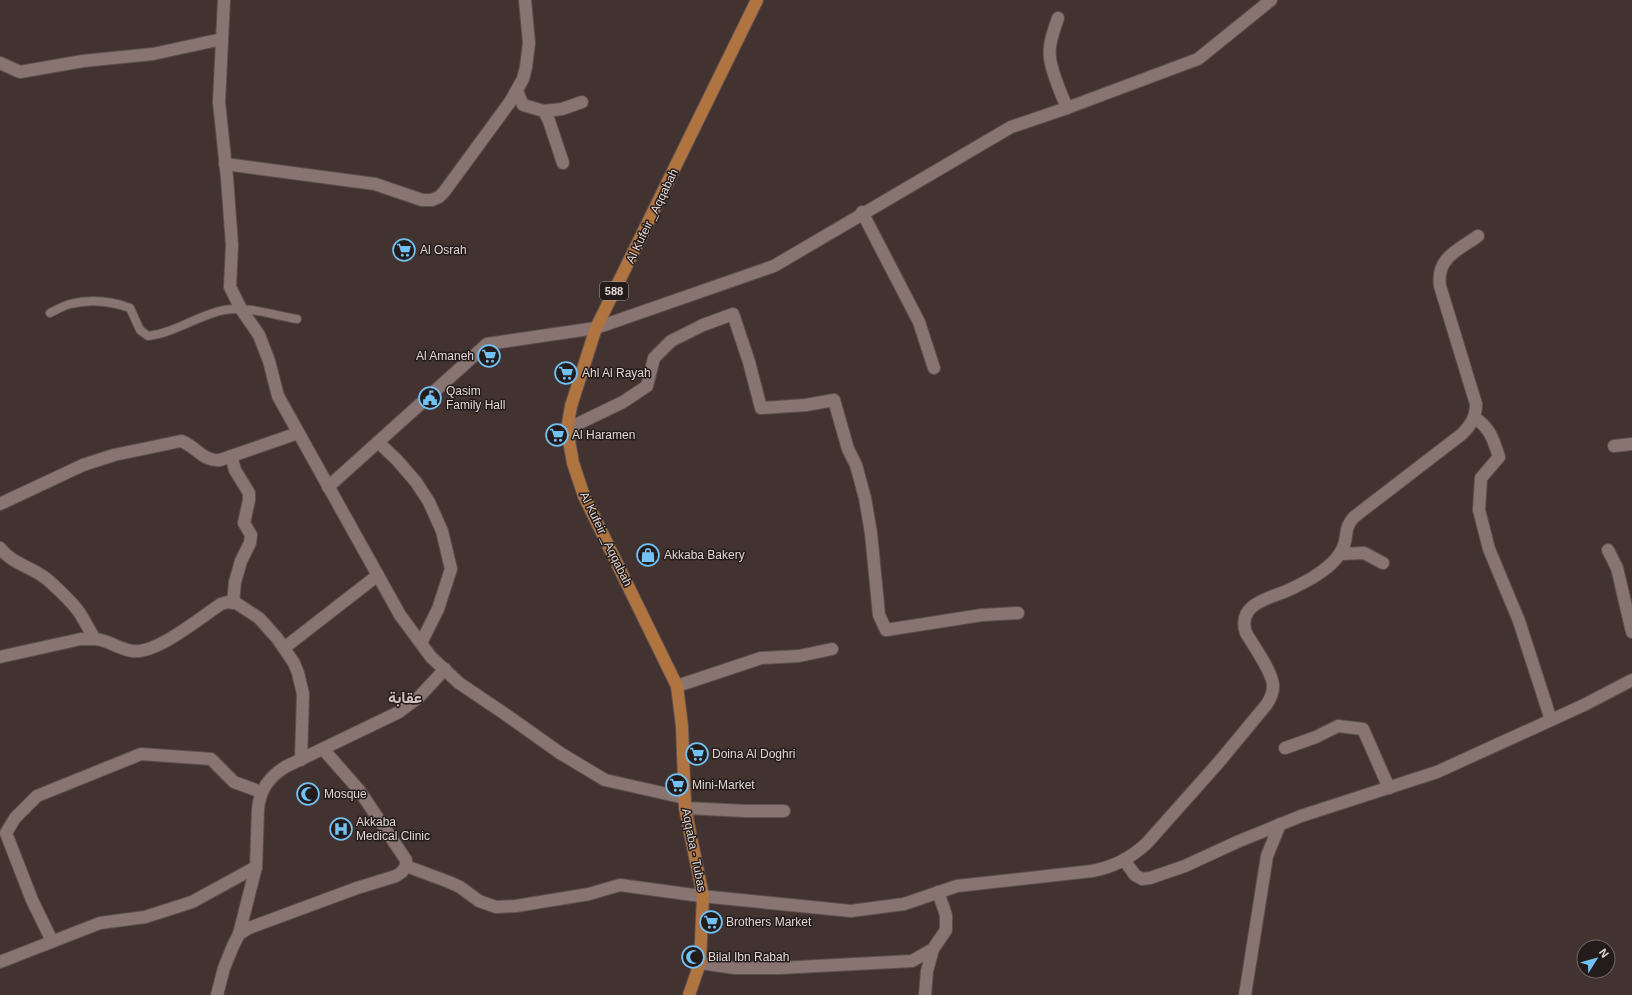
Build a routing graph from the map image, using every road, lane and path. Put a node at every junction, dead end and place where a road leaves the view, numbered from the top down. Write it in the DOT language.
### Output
graph roads {
  1 [pos="224,0"];
  2 [pos="525,0"];
  3 [pos="756,0"];
  4 [pos="1271,0"];
  5 [pos="1058,18"];
  6 [pos="222,39"];
  7 [pos="0,63"];
  8 [pos="517,91"];
  9 [pos="582,102"];
  10 [pos="1067,108"];
  11 [pos="544,111"];
  12 [pos="563,163"];
  13 [pos="225,164"];
  14 [pos="862,212"];
  15 [pos="1478,236"];
  16 [pos="241,309"];
  17 [pos="50,313"];
  18 [pos="297,319"];
  19 [pos="596,328"];
  20 [pos="934,368"];
  21 [pos="1474,417"];
  22 [pos="567,429"];
  23 [pos="298,433"];
  24 [pos="378,442"];
  25 [pos="1632,444"];
  26 [pos="1614,446"];
  27 [pos="231,456"];
  28 [pos="328,487"];
  29 [pos="0,504"];
  30 [pos="0,548"];
  31 [pos="1608,550"];
  32 [pos="1340,554"];
  33 [pos="1383,563"];
  34 [pos="378,575"];
  35 [pos="632,593"];
  36 [pos="233,602"];
  37 [pos="1018,613"];
  38 [pos="1632,632"];
  39 [pos="95,638"];
  40 [pos="421,643"];
  41 [pos="284,648"];
  42 [pos="832,649"];
  43 [pos="0,657"];
  44 [pos="445,669"];
  45 [pos="1632,680"];
  46 [pos="677,686"];
  47 [pos="1551,720"];
  48 [pos="1285,748"];
  49 [pos="323,749"];
  50 [pos="301,760"];
  51 [pos="1389,788"];
  52 [pos="261,792"];
  53 [pos="685,803"];
  54 [pos="784,811"];
  55 [pos="1280,824"];
  56 [pos="1124,860"];
  57 [pos="406,866"];
  58 [pos="256,867"];
  59 [pos="938,892"];
  60 [pos="703,896"];
  61 [pos="238,934"];
  62 [pos="52,941"];
  63 [pos="933,948"];
  64 [pos="0,962"];
  65 [pos="700,963"];
  66 [pos="217,995"];
  67 [pos="689,995"];
  68 [pos="925,995"];
  69 [pos="1245,995"];
  1 -- 6 [label="street"];
  2 -- 8 [label="street"];
  3 -- 19 [label="main road, Al Kufeir _Aqqabah / 588"];
  4 -- 10 [label="street"];
  5 -- 10 [label="street"];
  6 -- 7 [label="street"];
  6 -- 13 [label="street"];
  8 -- 11 [label="street"];
  8 -- 13 [label="street"];
  9 -- 11 [label="street"];
  10 -- 14 [label="street"];
  11 -- 12 [label="street"];
  13 -- 16 [label="street"];
  14 -- 19 [label="street"];
  14 -- 20 [label="street"];
  15 -- 21 [label="street"];
  16 -- 17 [label="lane"];
  16 -- 18 [label="lane"];
  16 -- 23 [label="street"];
  19 -- 22 [label="main road, Al Kufeir _Aqqabah / 588"];
  19 -- 24 [label="street"];
  21 -- 32 [label="street"];
  21 -- 47 [label="street"];
  22 -- 35 [label="main road, Al Kufeir _Aqqabah / 588"];
  22 -- 37 [label="street"];
  23 -- 27 [label="street"];
  23 -- 28 [label="street"];
  24 -- 28 [label="street"];
  24 -- 40 [label="street"];
  25 -- 26 [label="street"];
  27 -- 29 [label="street"];
  27 -- 36 [label="street"];
  28 -- 34 [label="street"];
  30 -- 39 [label="street"];
  31 -- 38 [label="street"];
  32 -- 33 [label="street"];
  32 -- 56 [label="street"];
  34 -- 40 [label="street"];
  34 -- 41 [label="street"];
  35 -- 46 [label="main road, Aqqaba - Tubas / 588"];
  36 -- 39 [label="street"];
  36 -- 41 [label="street"];
  39 -- 43 [label="street"];
  40 -- 44 [label="street"];
  41 -- 50 [label="street"];
  42 -- 46 [label="street"];
  44 -- 49 [label="street"];
  44 -- 53 [label="street"];
  45 -- 47 [label="street"];
  46 -- 53 [label="main road, Aqqaba - Tubas / 588"];
  47 -- 51 [label="street"];
  48 -- 51 [label="street"];
  49 -- 50 [label="street"];
  49 -- 57 [label="street"];
  50 -- 52 [label="street"];
  51 -- 55 [label="street"];
  52 -- 58 [label="street"];
  52 -- 62 [label="street"];
  53 -- 54 [label="street"];
  53 -- 60 [label="main road, Aqqaba - Tubas / 588"];
  55 -- 56 [label="street"];
  55 -- 69 [label="street"];
  56 -- 59 [label="street"];
  57 -- 60 [label="street"];
  57 -- 61 [label="street"];
  58 -- 61 [label="street"];
  58 -- 62 [label="street"];
  59 -- 60 [label="street"];
  59 -- 63 [label="street"];
  60 -- 65 [label="main road, Aqqaba - Tubas / 588"];
  61 -- 66 [label="street"];
  62 -- 64 [label="street"];
  63 -- 65 [label="street"];
  63 -- 68 [label="street"];
  65 -- 67 [label="main road, Aqqaba - Tubas / 588"];
}
